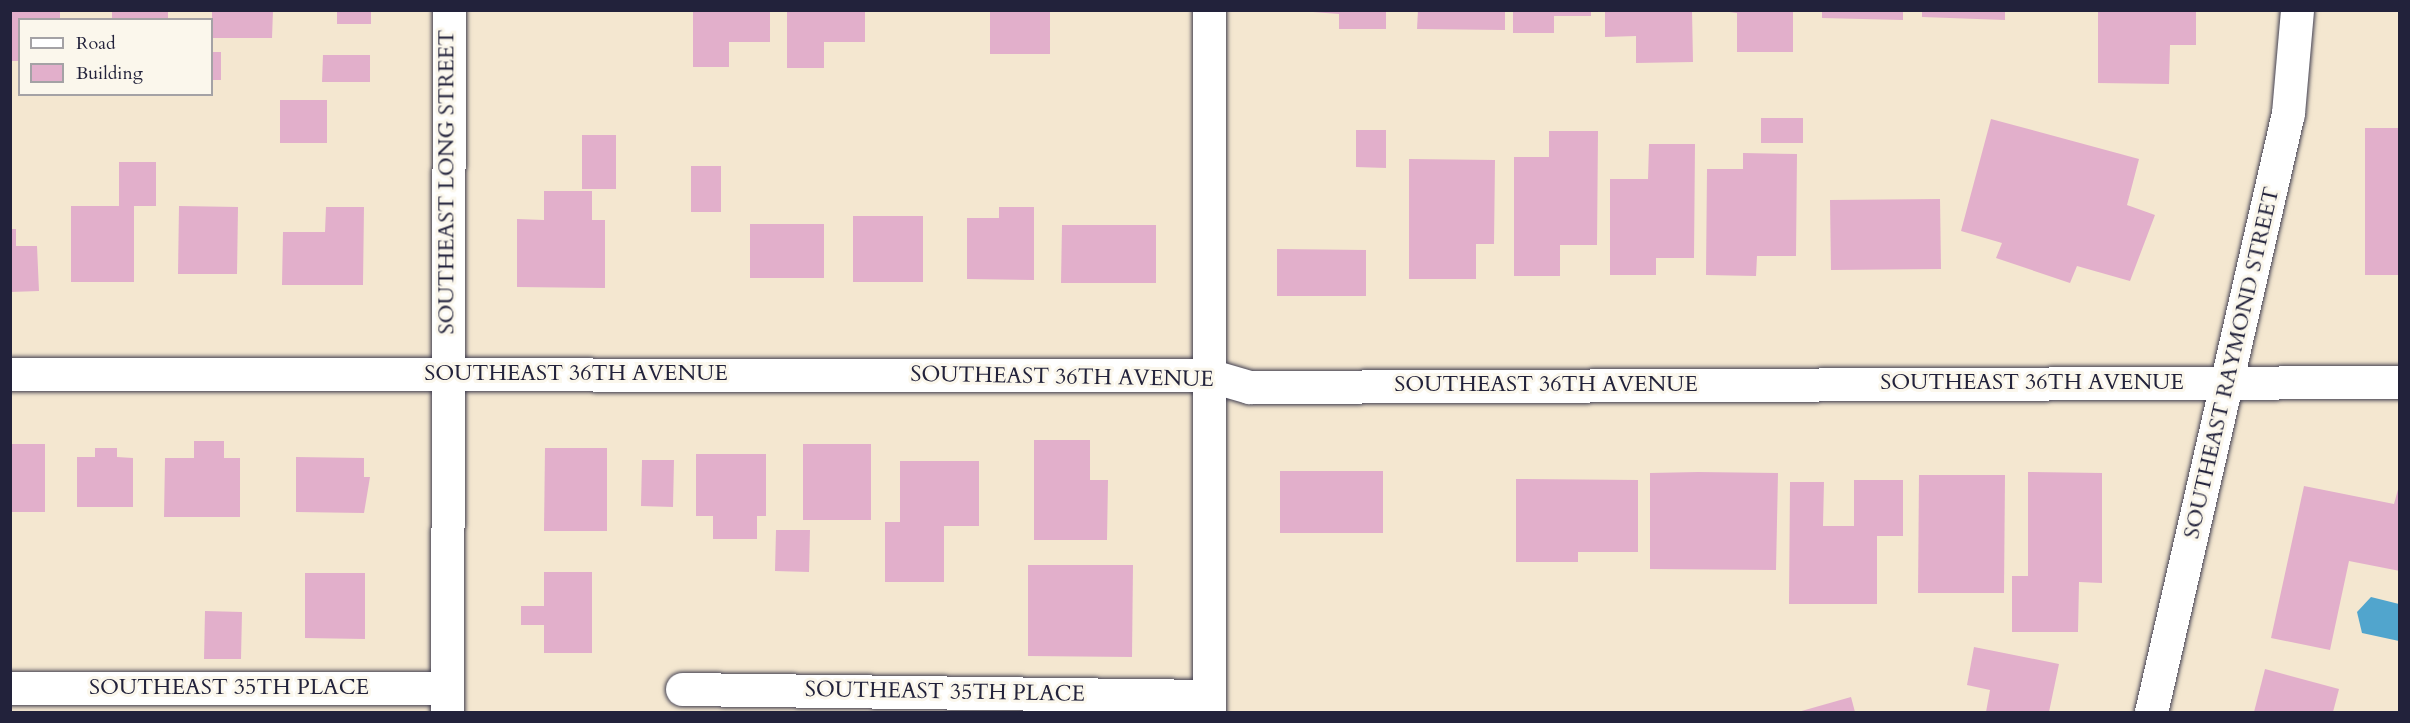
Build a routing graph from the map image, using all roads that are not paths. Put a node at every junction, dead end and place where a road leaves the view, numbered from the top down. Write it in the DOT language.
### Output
graph roads {
  1 [pos="449,10"];
  2 [pos="1209,10"];
  3 [pos="2297,10"];
  4 [pos="10,374"];
  5 [pos="446,374"];
  6 [pos="1208,375"];
  7 [pos="2228,382"];
  8 [pos="2400,382"];
  9 [pos="10,688"];
  10 [pos="682,688"];
  11 [pos="447,700"];
  12 [pos="1209,704"];
  13 [pos="2151,712"];
  1 -- 5 [label="street, SOUTHEAST LONG STREET"];
  2 -- 6 [label="street"];
  3 -- 7 [label="street, SOUTHEAST RAYMOND STREET"];
  4 -- 5 [label="street, SOUTHEAST 36TH AVENUE"];
  5 -- 6 [label="street, SOUTHEAST 36TH AVENUE"];
  5 -- 11 [label="street, SOUTHEAST LONG STREET"];
  6 -- 7 [label="street, SOUTHEAST 36TH AVENUE"];
  6 -- 12 [label="street"];
  7 -- 8 [label="street, SOUTHEAST 36TH AVENUE"];
  7 -- 13 [label="street, SOUTHEAST RAYMOND STREET"];
  9 -- 11 [label="street, SOUTHEAST 35TH PLACE"];
  10 -- 12 [label="street, SOUTHEAST 35TH PLACE"];
}
